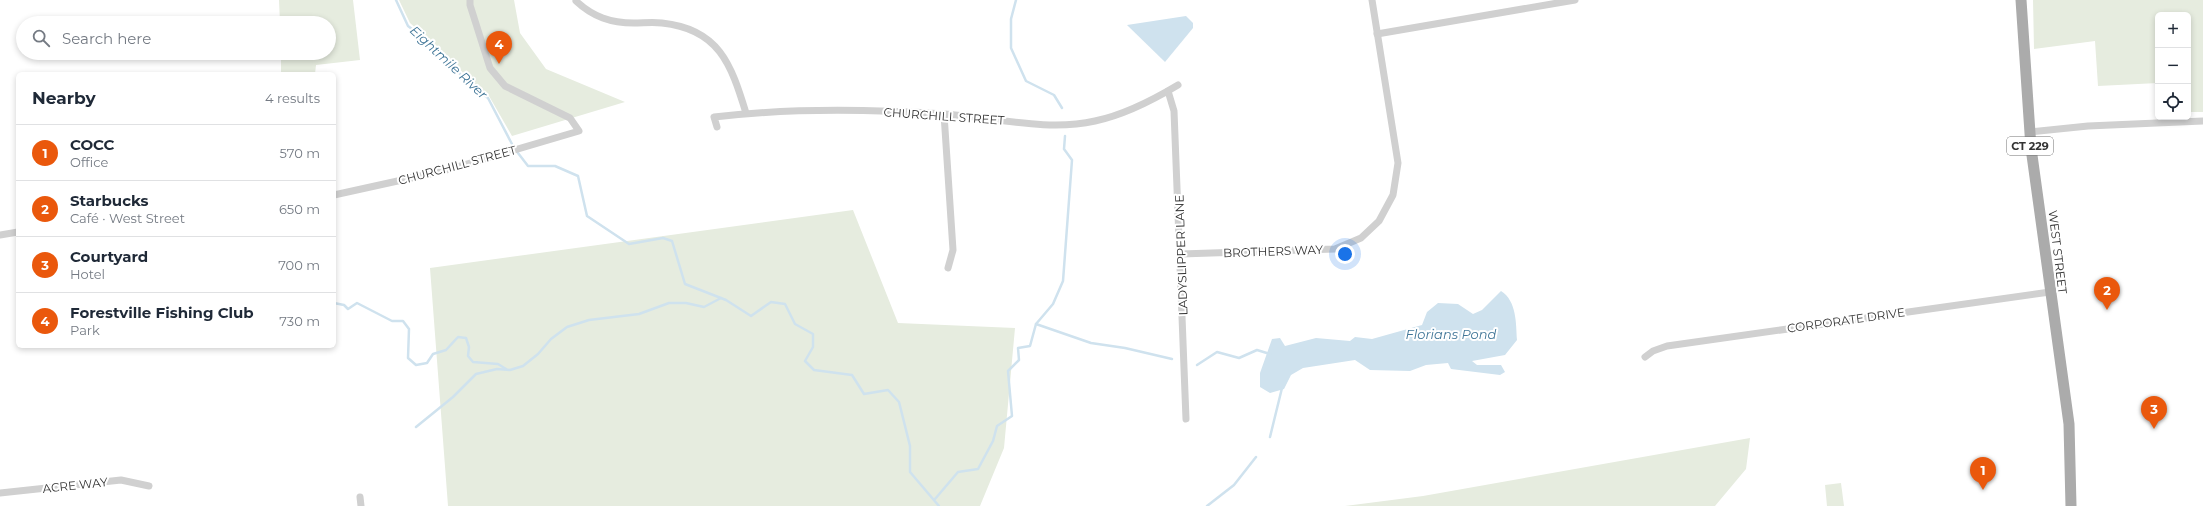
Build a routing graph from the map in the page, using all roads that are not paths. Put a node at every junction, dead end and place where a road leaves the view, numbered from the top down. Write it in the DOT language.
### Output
graph roads {
  1 [pos="470,0"];
  2 [pos="1372,0"];
  3 [pos="1575,0"];
  4 [pos="2021,0"];
  5 [pos="576,1"];
  6 [pos="1377,34"];
  7 [pos="1178,86"];
  8 [pos="1168,91"];
  9 [pos="746,113"];
  10 [pos="944,114"];
  11 [pos="2203,121"];
  12 [pos="718,127"];
  13 [pos="2029,132"];
  14 [pos="336,195"];
  15 [pos="16,232"];
  16 [pos="0,235"];
  17 [pos="1181,254"];
  18 [pos="948,268"];
  19 [pos="2050,292"];
  20 [pos="1645,357"];
  21 [pos="1186,419"];
  22 [pos="149,486"];
  23 [pos="0,493"];
  24 [pos="360,497"];
  25 [pos="361,506"];
  26 [pos="2071,506"];
  1 -- 14 [label="street, CHURCHILL STREET"];
  2 -- 6 [label="street, BROTHERS WAY"];
  3 -- 6 [label="street"];
  4 -- 13 [label="main road, WEST STREET / CT 229"];
  5 -- 9 [label="street"];
  6 -- 17 [label="street, BROTHERS WAY"];
  7 -- 8 [label="street, CHURCHILL STREET"];
  8 -- 10 [label="street, CHURCHILL STREET"];
  8 -- 17 [label="street, LADYSLIPPER LANE"];
  9 -- 10 [label="street, CHURCHILL STREET"];
  9 -- 12 [label="street, CHURCHILL STREET"];
  10 -- 18 [label="street"];
  11 -- 13 [label="street"];
  13 -- 19 [label="main road, WEST STREET / CT 229"];
  15 -- 16 [label="street"];
  17 -- 21 [label="street, LADYSLIPPER LANE"];
  19 -- 20 [label="street, CORPORATE DRIVE"];
  19 -- 26 [label="main road, WEST STREET / CT 229"];
  22 -- 23 [label="street, ACRE WAY"];
  24 -- 25 [label="street"];
}
